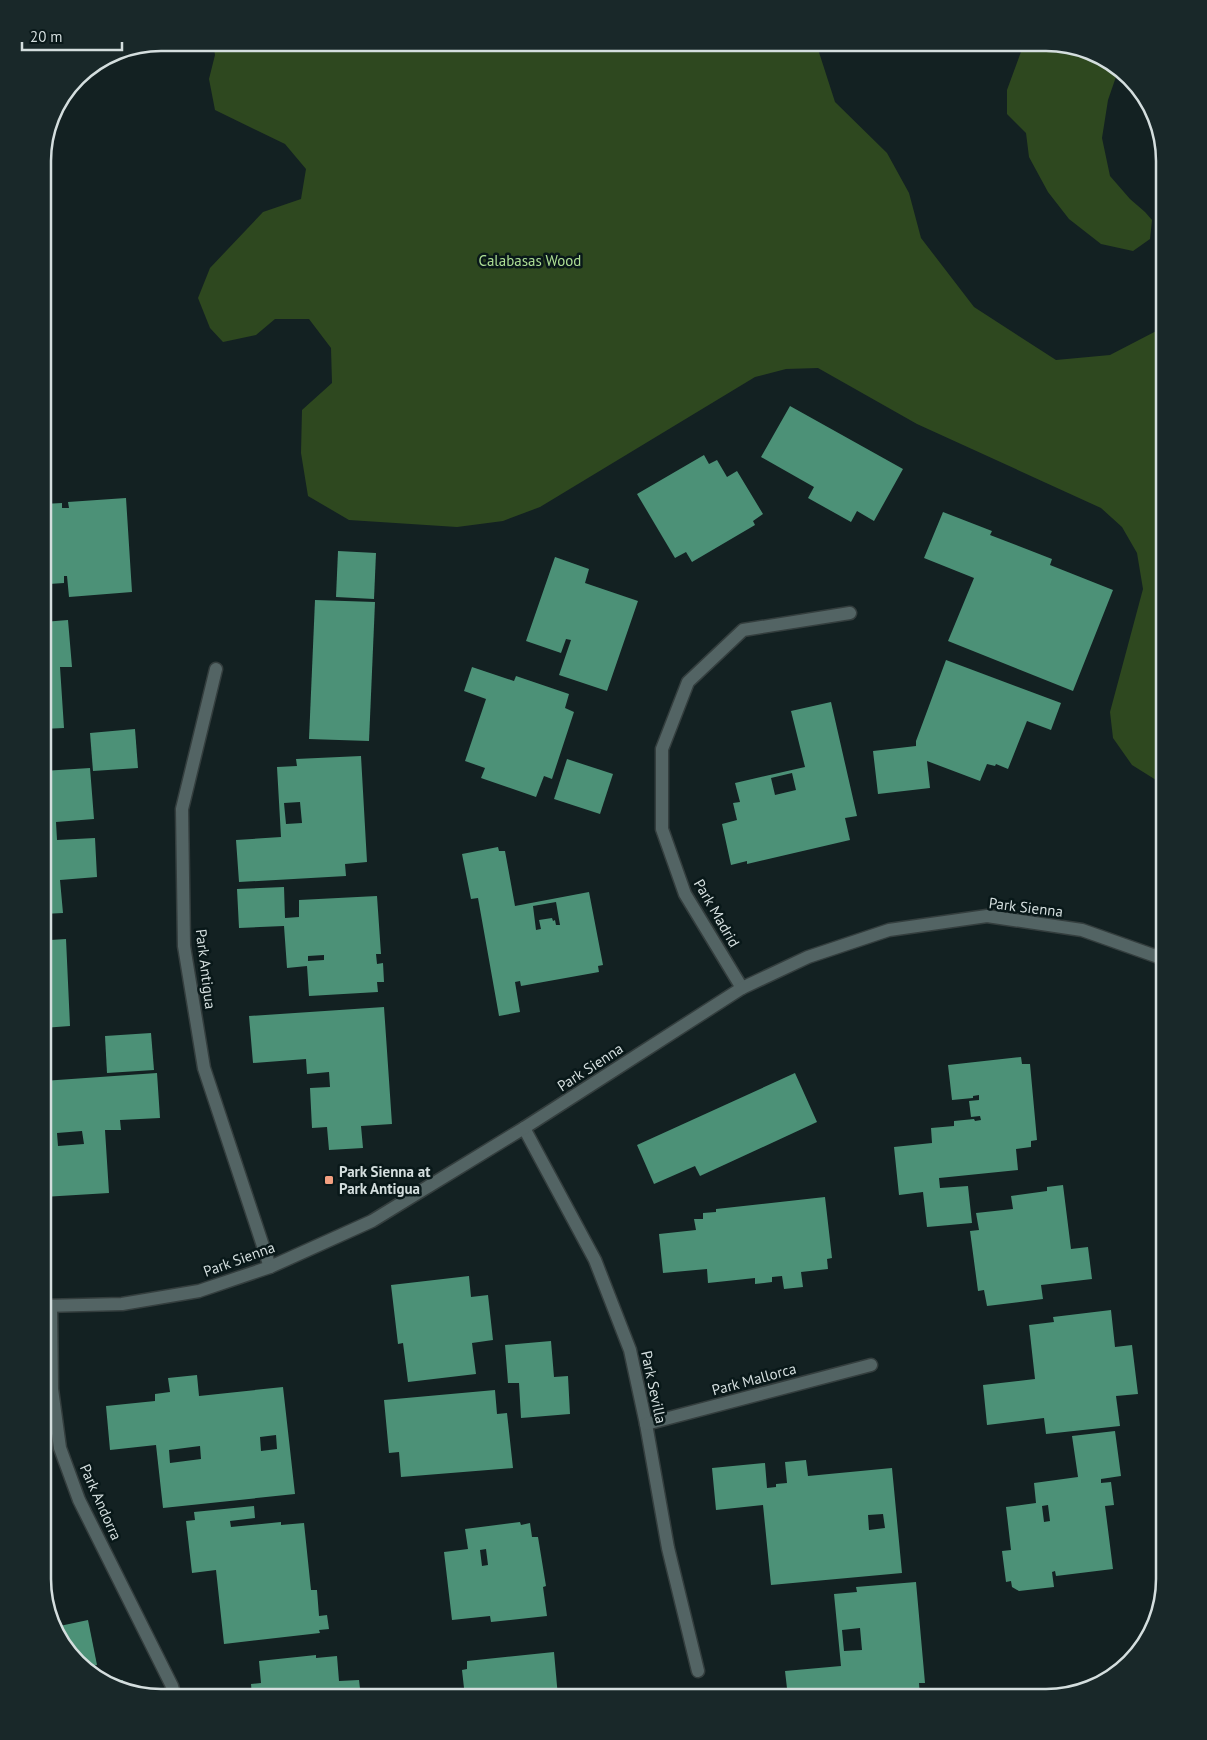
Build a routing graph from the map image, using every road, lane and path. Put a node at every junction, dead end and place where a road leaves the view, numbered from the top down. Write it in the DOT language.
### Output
graph roads {
  1 [pos="850,612"];
  2 [pos="216,669"];
  3 [pos="1156,956"];
  4 [pos="742,988"];
  5 [pos="524,1128"];
  6 [pos="270,1267"];
  7 [pos="51,1306"];
  8 [pos="871,1366"];
  9 [pos="51,1373"];
  10 [pos="646,1424"];
  11 [pos="698,1672"];
  12 [pos="173,1689"];
  1 -- 4 [label="street, Park Madrid"];
  2 -- 6 [label="street, Park Antigua"];
  3 -- 4 [label="street, Park Sienna"];
  4 -- 5 [label="street, Park Sienna"];
  5 -- 6 [label="street, Park Sienna"];
  5 -- 10 [label="street, Park Sevilla"];
  6 -- 7 [label="street, Park Sienna"];
  8 -- 10 [label="street, Park Mallorca"];
  9 -- 12 [label="street, Park Andorra"];
  10 -- 11 [label="street, Park Sevilla"];
}
